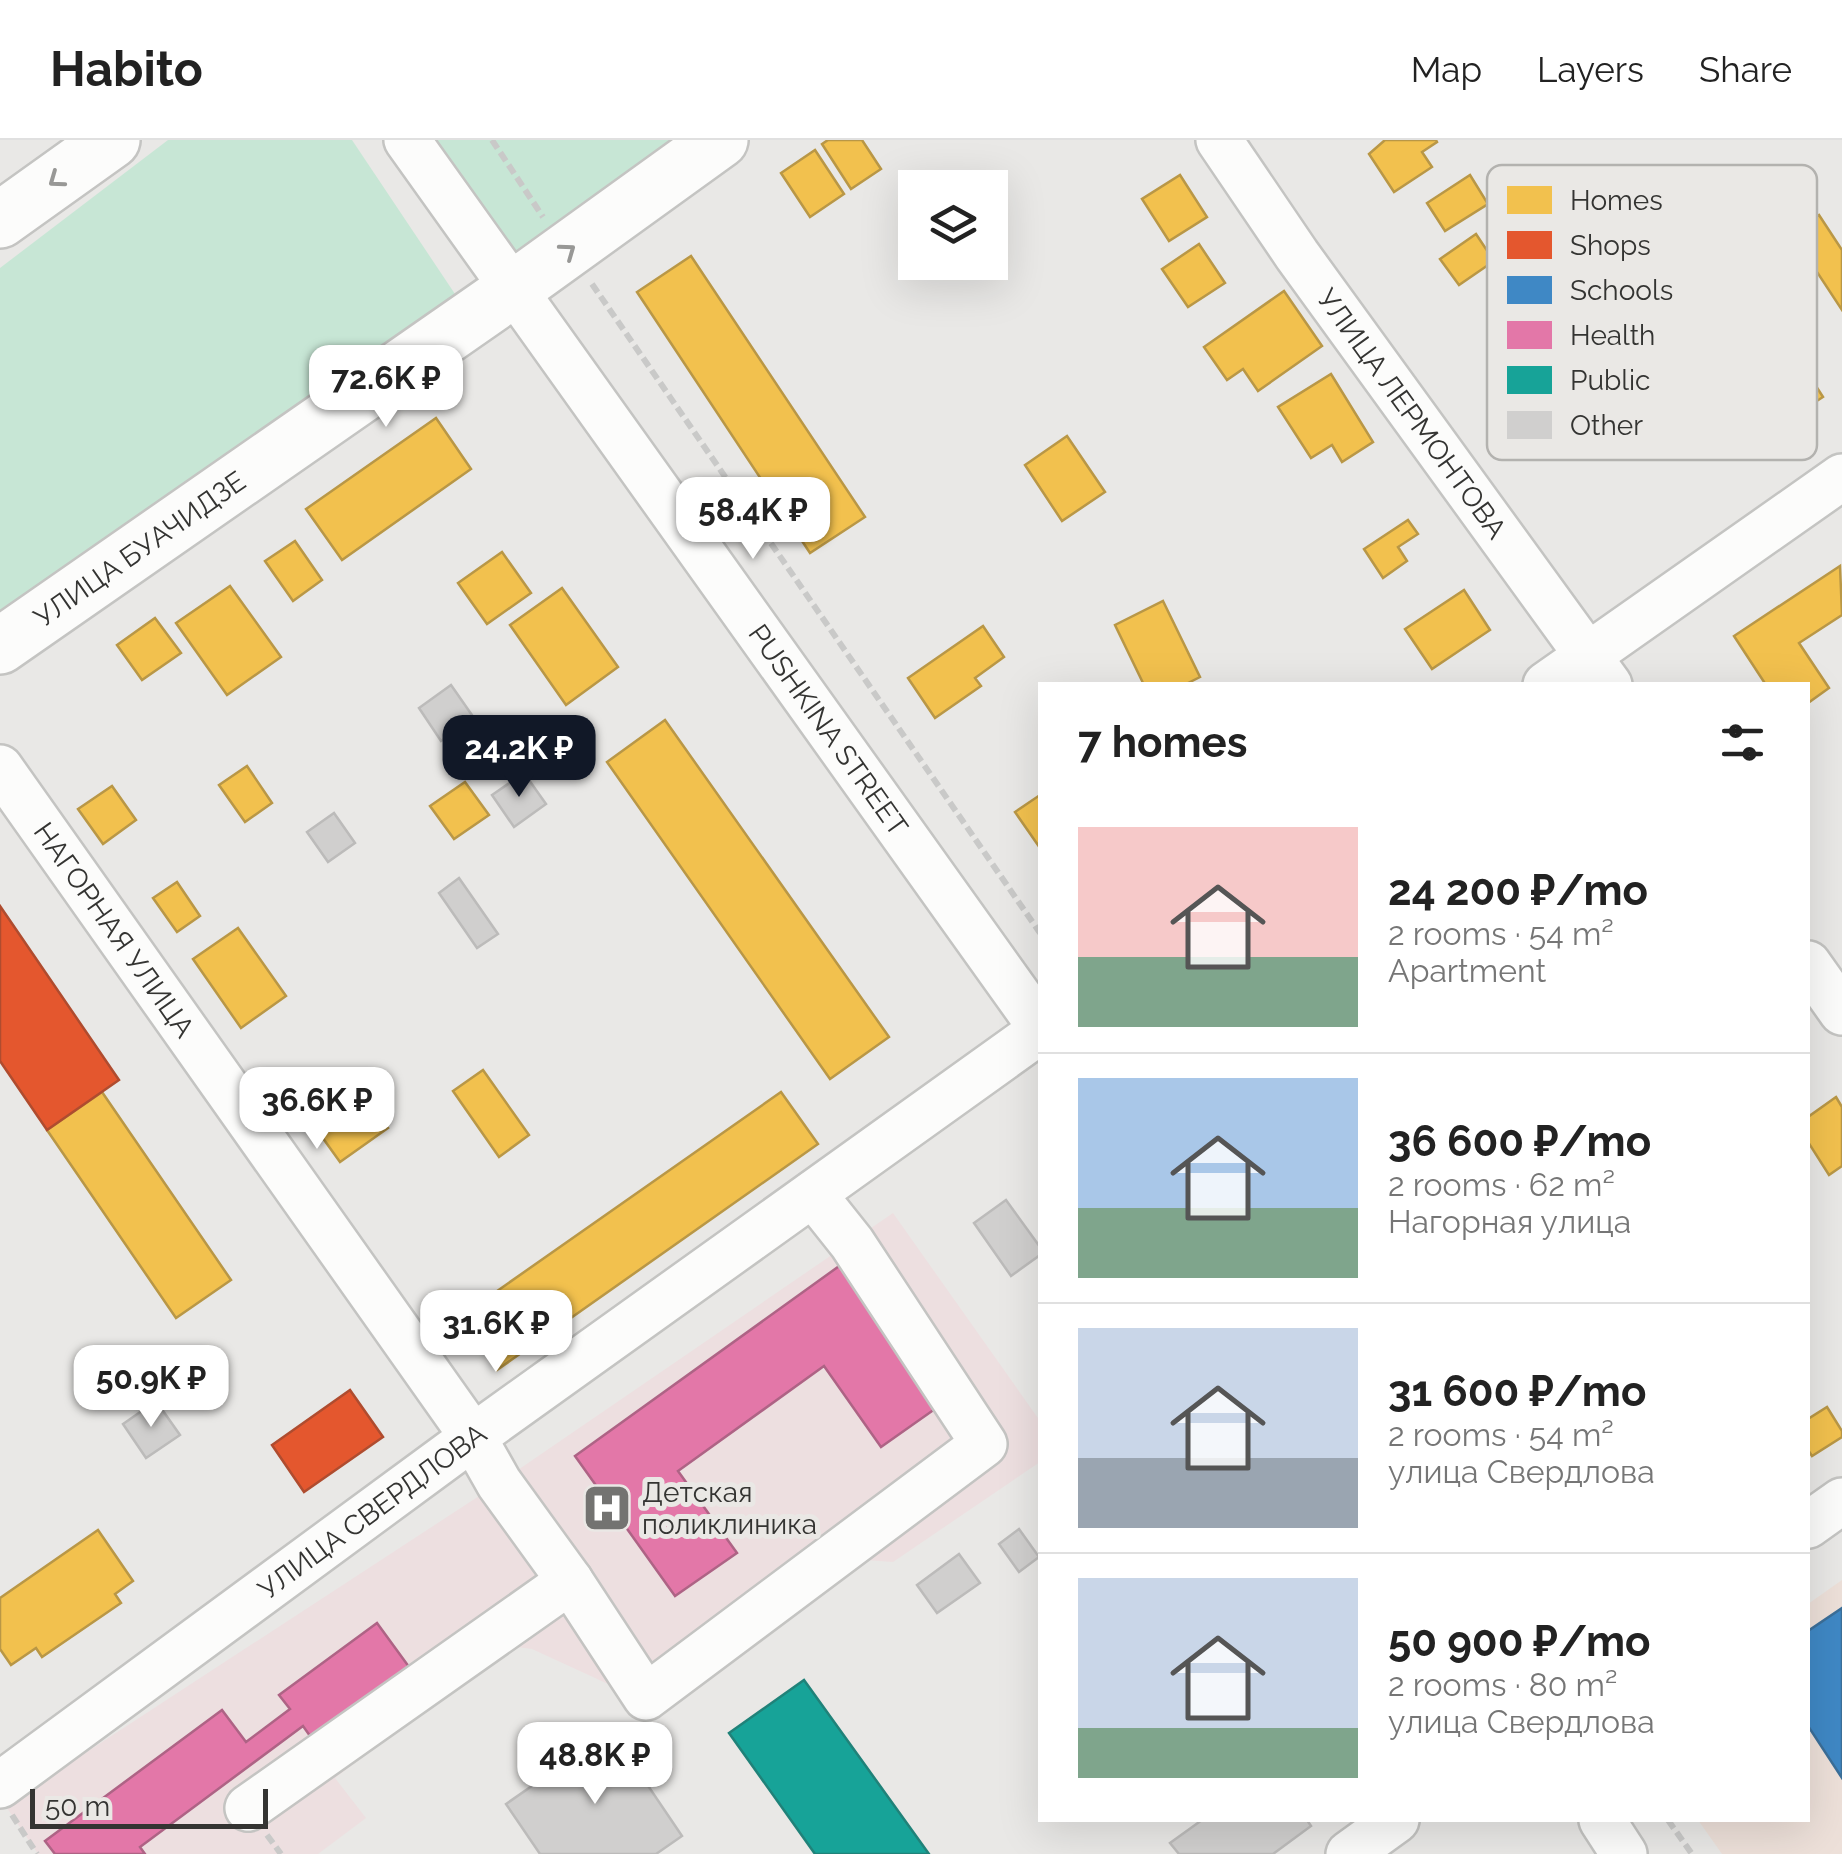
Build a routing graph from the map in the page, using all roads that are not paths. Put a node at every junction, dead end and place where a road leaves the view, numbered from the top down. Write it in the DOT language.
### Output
graph roads {
  1 [pos="112,140"];
  2 [pos="407,140"];
  3 [pos="720,140"];
  4 [pos="1219,140"];
  5 [pos="0,220"];
  6 [pos="512,290"];
  7 [pos="1842,477"];
  8 [pos="0,646"];
  9 [pos="1599,670"];
  10 [pos="1557,682"];
  11 [pos="0,768"];
  12 [pos="1810,967"];
  13 [pos="1842,1012"];
  14 [pos="1038,1026"];
  15 [pos="1038,1030"];
  16 [pos="814,1194"];
  17 [pos="472,1438"];
  18 [pos="1842,1501"];
  19 [pos="1810,1524"];
  20 [pos="570,1581"];
  21 [pos="4,1796"];
  22 [pos="248,1808"];
  23 [pos="1393,1822"];
  24 [pos="1603,1822"];
  25 [pos="1349,1854"];
  26 [pos="1624,1854"];
  1 -- 5 [label="main road, one-way"];
  2 -- 6 [label="street, PUSHKINA STREET"];
  6 -- 3 [label="main road, УЛИЦА БУАЧИДЗЕ, one-way"];
  4 -- 9 [label="street, УЛИЦА ЛЕРМОНТОВА"];
  6 -- 8 [label="main road, УЛИЦА БУАЧИДЗЕ"];
  6 -- 14 [label="street, PUSHKINA STREET"];
  7 -- 9 [label="street"];
  9 -- 10 [label="street"];
  11 -- 17 [label="street, НАГОРНАЯ УЛИЦА"];
  12 -- 13 [label="street"];
  15 -- 16 [label="street, УЛИЦА СВЕРДЛОВА"];
  16 -- 17 [label="street, УЛИЦА СВЕРДЛОВА"];
  16 -- 20 [label="street, НАГОРНАЯ УЛИЦА"];
  17 -- 20 [label="street, НАГОРНАЯ УЛИЦА"];
  17 -- 21 [label="street, УЛИЦА СВЕРДЛОВА"];
  18 -- 19 [label="street"];
  20 -- 22 [label="street"];
  23 -- 25 [label="street"];
  24 -- 26 [label="street"];
}
